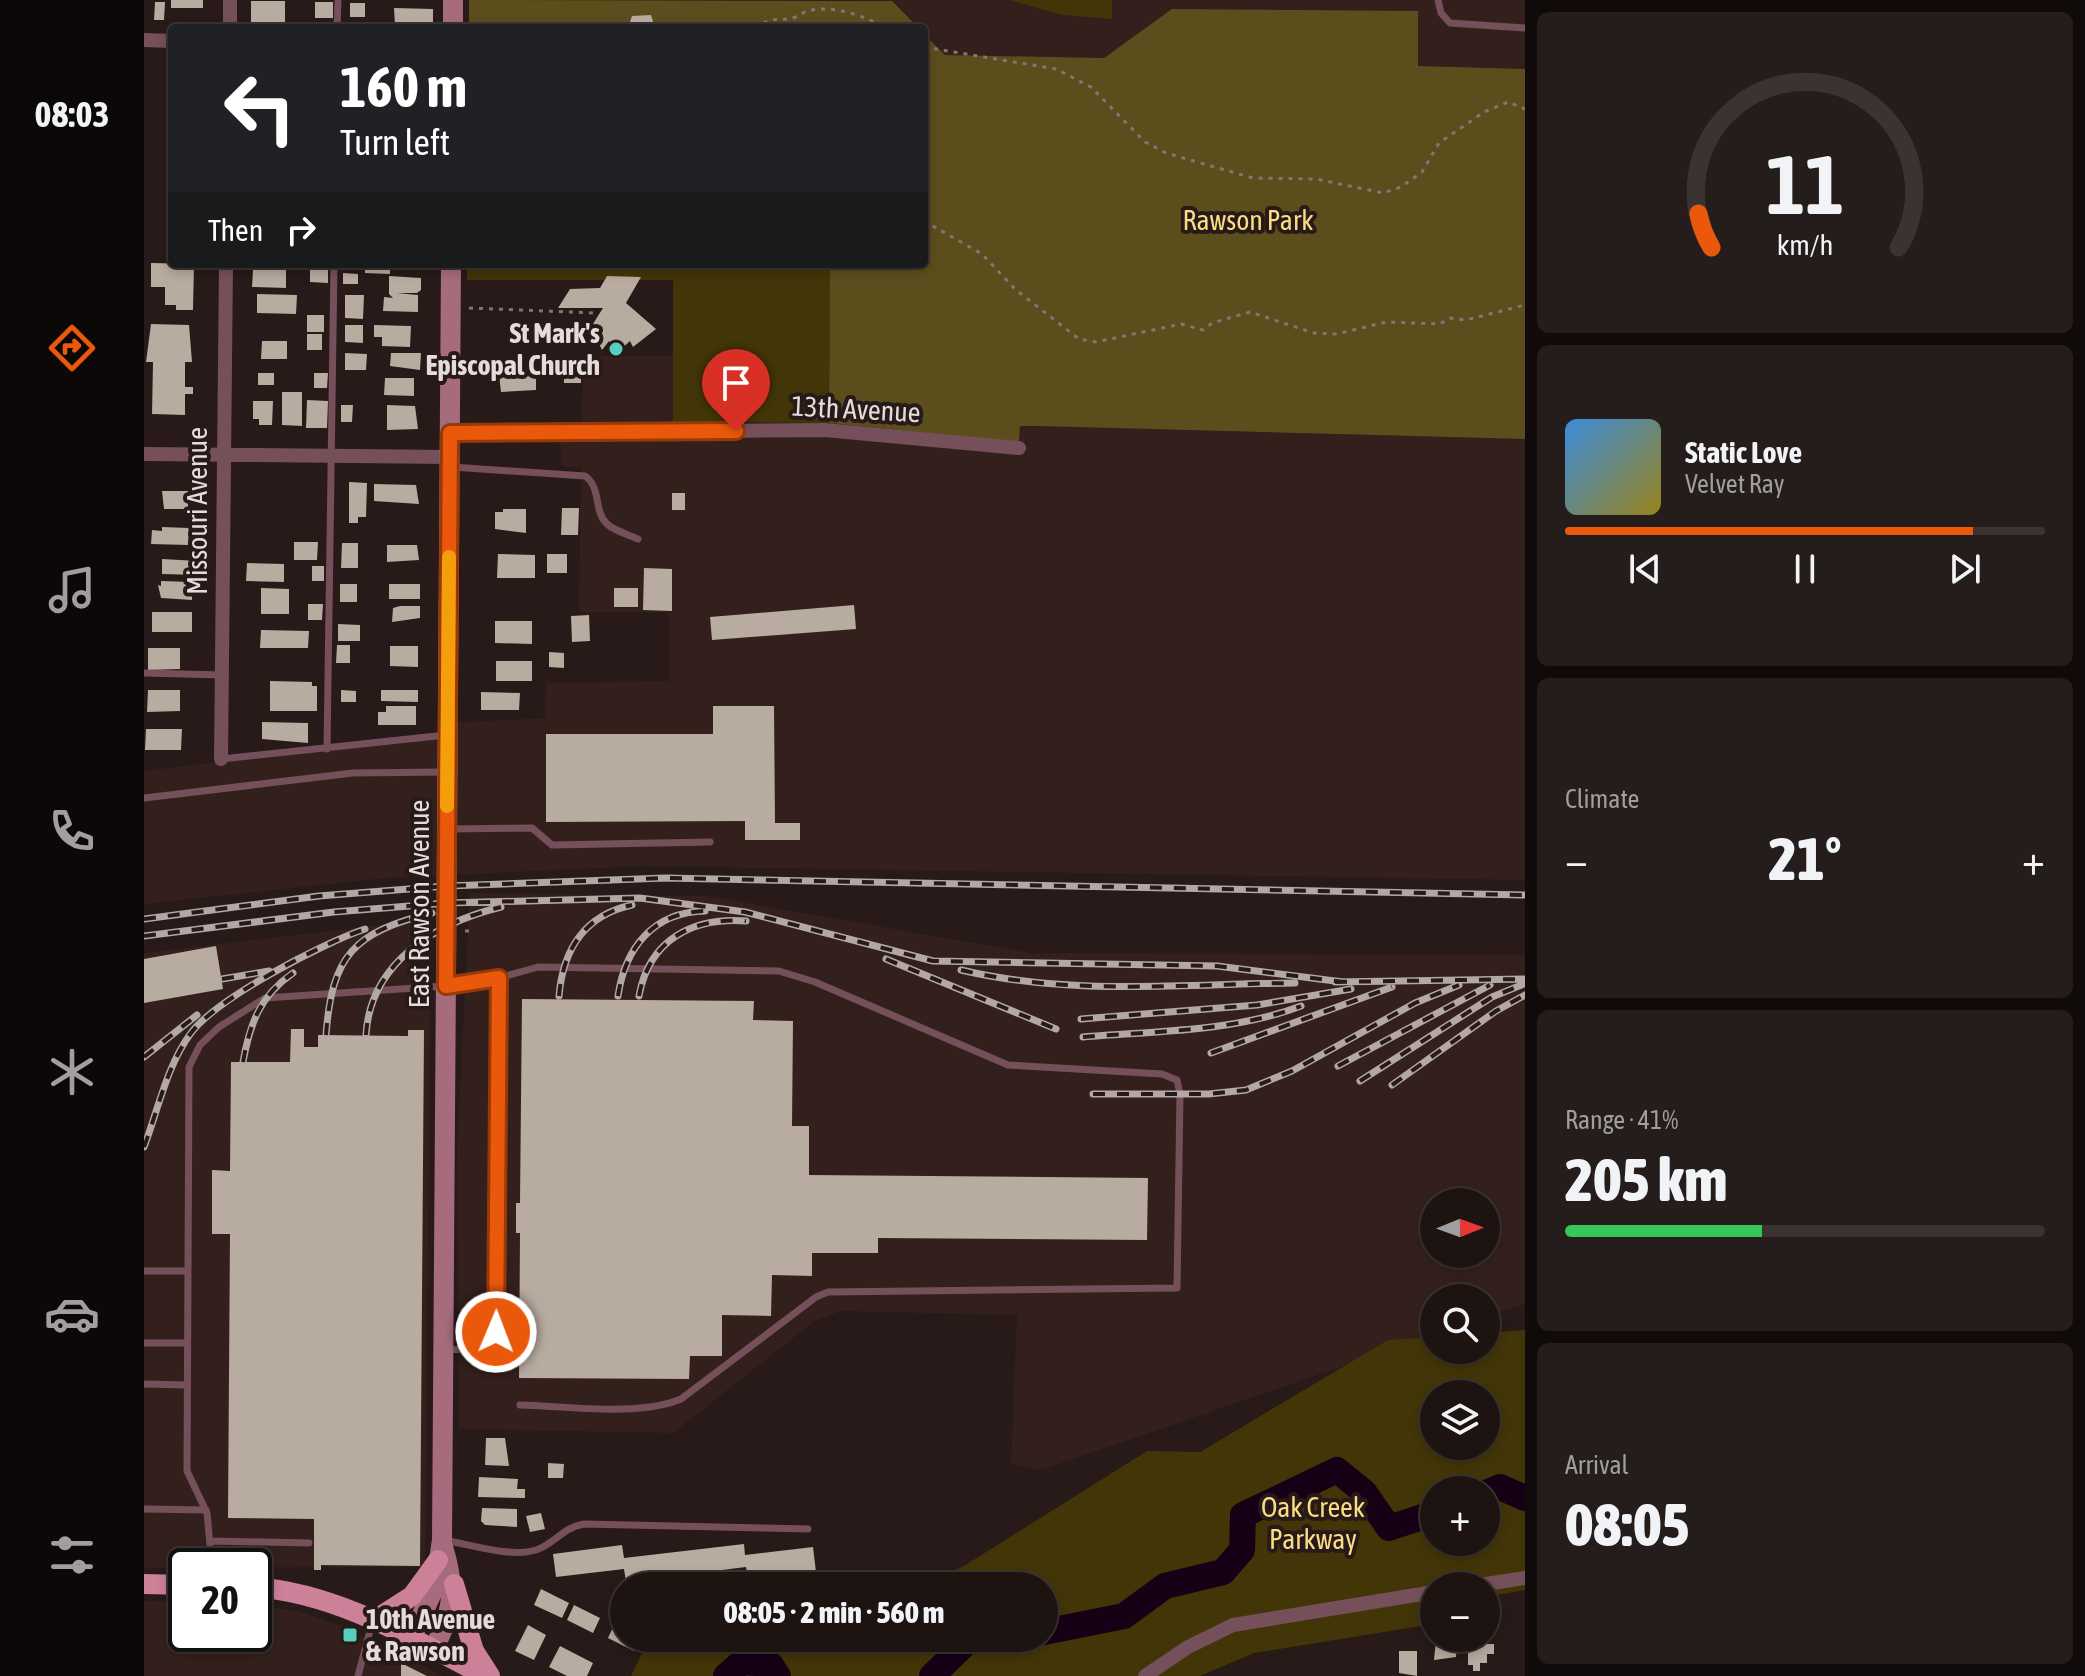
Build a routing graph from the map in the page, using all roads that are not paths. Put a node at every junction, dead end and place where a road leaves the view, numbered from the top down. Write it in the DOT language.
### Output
graph roads {
  1 [pos="230,0"];
  2 [pos="338,0"];
  3 [pos="453,0"];
  4 [pos="1438,0"];
  5 [pos="230,24"];
  6 [pos="337,24"];
  7 [pos="453,24"];
  8 [pos="1525,28"];
  9 [pos="144,40"];
  10 [pos="168,41"];
  11 [pos="226,268"];
  12 [pos="334,268"];
  13 [pos="451,268"];
  14 [pos="450,433"];
  15 [pos="1019,448"];
  16 [pos="144,454"];
  17 [pos="224,455"];
  18 [pos="330,457"];
  19 [pos="450,462"];
  20 [pos="638,539"];
  21 [pos="144,673"];
  22 [pos="222,675"];
  23 [pos="448,734"];
  24 [pos="327,749"];
  25 [pos="221,759"];
  26 [pos="448,772"];
  27 [pos="144,798"];
  28 [pos="447,829"];
  29 [pos="710,842"];
  30 [pos="499,978"];
  31 [pos="446,986"];
  32 [pos="144,1271"];
  33 [pos="188,1271"];
  34 [pos="144,1343"];
  35 [pos="187,1343"];
  36 [pos="443,1350"];
  37 [pos="144,1384"];
  38 [pos="187,1385"];
  39 [pos="520,1405"];
  40 [pos="144,1509"];
  41 [pos="206,1510"];
  42 [pos="808,1529"];
  43 [pos="212,1541"];
  44 [pos="309,1543"];
  45 [pos="212,1548"];
  46 [pos="441,1548"];
  47 [pos="1525,1578"];
  48 [pos="1500,1582"];
  49 [pos="144,1584"];
  50 [pos="454,1584"];
  51 [pos="168,1585"];
  52 [pos="272,1590"];
  53 [pos="1420,1594"];
  54 [pos="373,1621"];
  55 [pos="411,1639"];
  56 [pos="433,1650"];
  57 [pos="358,1676"];
  58 [pos="488,1676"];
  59 [pos="1145,1676"];
  1 -- 5 [label="street"];
  2 -- 6 [label="lane"];
  3 -- 7 [label="main road"];
  4 -- 8 [label="lane"];
  9 -- 10 [label="street"];
  11 -- 17 [label="street, Missouri Avenue"];
  12 -- 18 [label="lane"];
  13 -- 14 [label="main road, East Rawson Avenue"];
  14 -- 15 [label="street, 13th Avenue"];
  14 -- 19 [label="main road, East Rawson Avenue"];
  16 -- 17 [label="street"];
  17 -- 18 [label="street"];
  17 -- 22 [label="street, Missouri Avenue"];
  18 -- 19 [label="street"];
  18 -- 24 [label="lane"];
  19 -- 20 [label="lane"];
  19 -- 23 [label="main road, East Rawson Avenue"];
  21 -- 22 [label="lane"];
  22 -- 25 [label="street, Missouri Avenue"];
  23 -- 24 [label="lane"];
  23 -- 26 [label="main road, East Rawson Avenue"];
  24 -- 25 [label="lane"];
  26 -- 27 [label="lane"];
  26 -- 28 [label="main road, East Rawson Avenue"];
  28 -- 29 [label="lane"];
  28 -- 31 [label="main road, East Rawson Avenue"];
  30 -- 31 [label="lane"];
  30 -- 36 [label="lane"];
  30 -- 39 [label="lane"];
  31 -- 33 [label="lane"];
  31 -- 36 [label="main road, East Rawson Avenue"];
  32 -- 33 [label="lane"];
  33 -- 35 [label="lane"];
  34 -- 35 [label="lane"];
  35 -- 38 [label="lane"];
  36 -- 46 [label="main road, East Rawson Avenue"];
  37 -- 38 [label="lane"];
  38 -- 41 [label="lane"];
  40 -- 41 [label="lane"];
  41 -- 43 [label="lane"];
  42 -- 46 [label="lane"];
  43 -- 44 [label="lane"];
  43 -- 45 [label="lane"];
  46 -- 50 [label="main road, East Rawson Avenue"];
  46 -- 54 [label="main road"];
  46 -- 55 [label="main road, East Rawson Avenue"];
  47 -- 48 [label="street"];
  49 -- 51 [label="main road"];
  50 -- 56 [label="main road, East Rawson Avenue"];
  50 -- 58 [label="main road"];
  52 -- 54 [label="main road"];
  53 -- 59 [label="street"];
  54 -- 55 [label="main road"];
  54 -- 57 [label="lane"];
  55 -- 56 [label="main road"];
  56 -- 58 [label="main road"];
}
